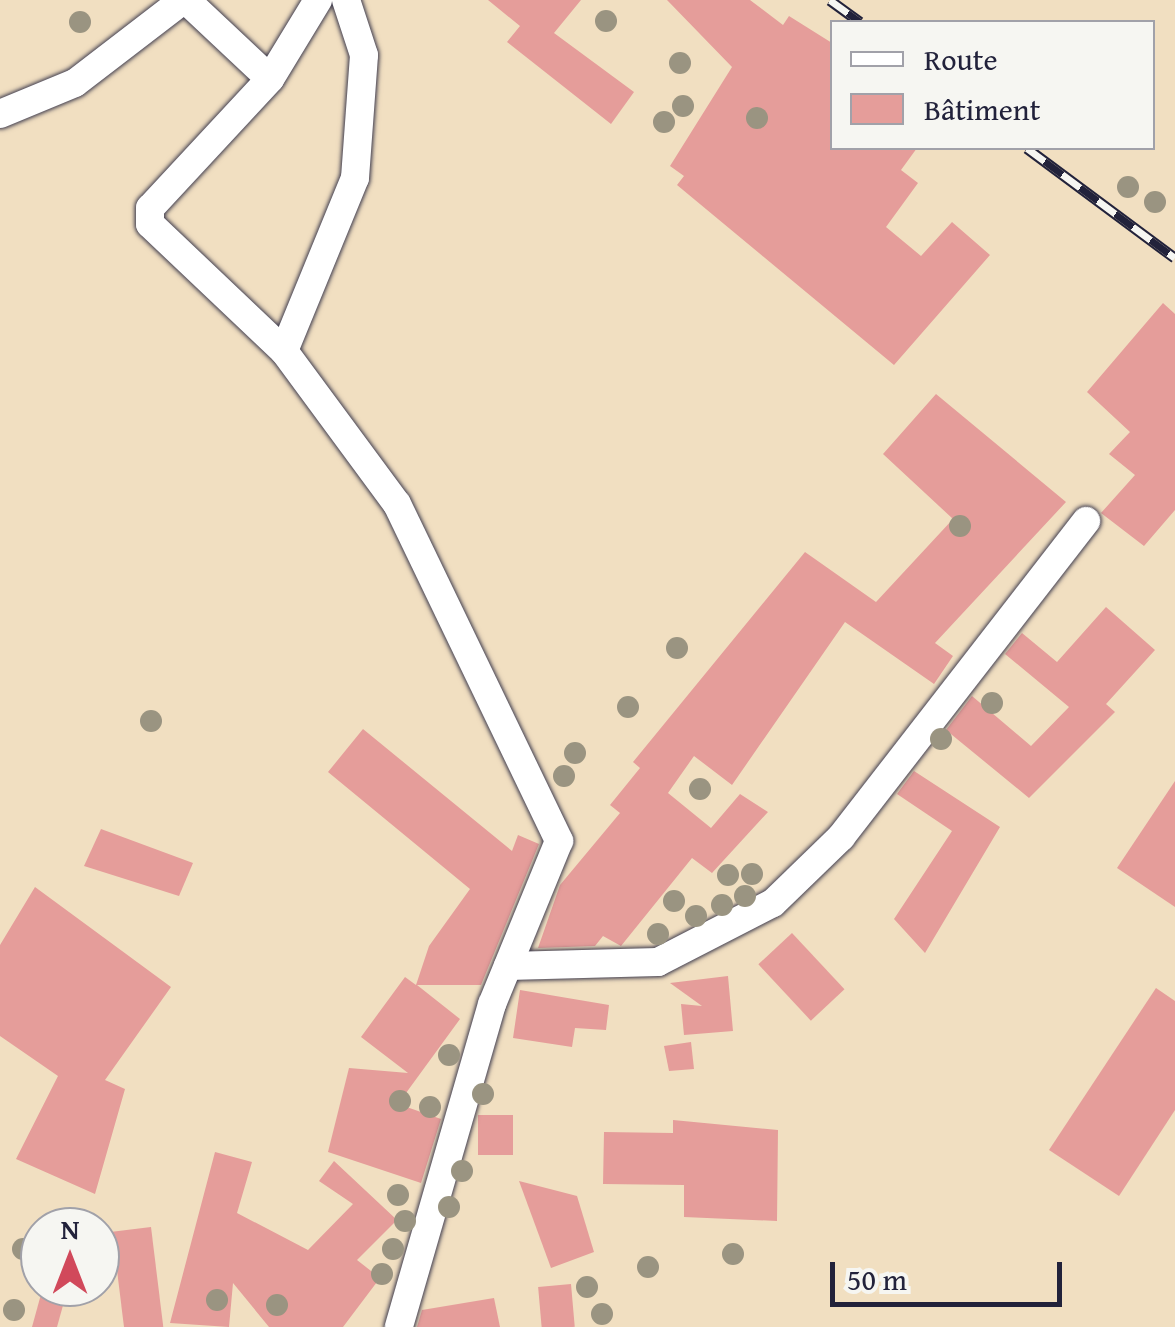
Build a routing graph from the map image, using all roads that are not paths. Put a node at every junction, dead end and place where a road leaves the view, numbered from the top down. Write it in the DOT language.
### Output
graph roads {
  1 [pos="184,0"];
  2 [pos="318,0"];
  3 [pos="346,0"];
  4 [pos="270,79"];
  5 [pos="0,114"];
  6 [pos="284,351"];
  7 [pos="1086,521"];
  8 [pos="508,966"];
  9 [pos="399,1327"];
  1 -- 4 [label="street"];
  1 -- 5 [label="street"];
  2 -- 4 [label="street"];
  3 -- 6 [label="street"];
  4 -- 6 [label="street"];
  6 -- 8 [label="street"];
  7 -- 8 [label="street"];
  8 -- 9 [label="street"];
}
